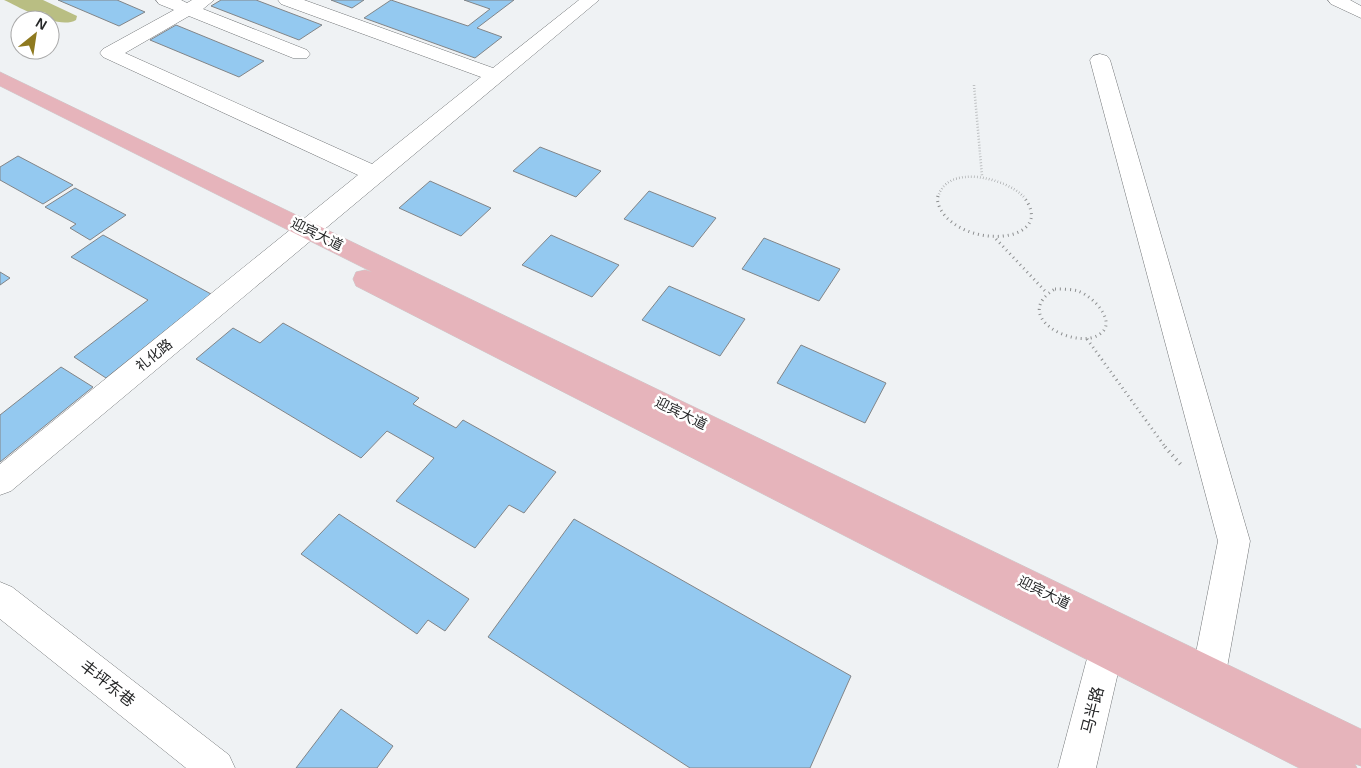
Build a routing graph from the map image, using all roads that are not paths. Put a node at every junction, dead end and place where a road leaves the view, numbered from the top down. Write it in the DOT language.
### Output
graph roads {
  1 [pos="165,0"];
  2 [pos="287,0"];
  3 [pos="590,0"];
  4 [pos="1337,0"];
  5 [pos="196,5"];
  6 [pos="1361,13"];
  7 [pos="300,54"];
  8 [pos="1100,60"];
  9 [pos="496,76"];
  10 [pos="0,78"];
  11 [pos="0,95"];
  12 [pos="374,174"];
  13 [pos="300,235"];
  14 [pos="0,482"];
  15 [pos="0,598"];
  16 [pos="1106,651"];
  17 [pos="1209,673"];
  18 [pos="1361,748"];
  19 [pos="216,768"];
  20 [pos="1077,768"];
  21 [pos="1338,768"];
  1 -- 5 [label="street"];
  2 -- 9 [label="street"];
  3 -- 9 [label="street, 礼化路"];
  4 -- 6 [label="street"];
  5 -- 7 [label="street"];
  5 -- 12 [label="street"];
  8 -- 17 [label="street"];
  9 -- 12 [label="street, 礼化路"];
  10 -- 13 [label="main road, 迎宾大道"];
  11 -- 13 [label="main road, 迎宾大道"];
  12 -- 13 [label="street, 礼化路"];
  13 -- 14 [label="street, 礼化路"];
  13 -- 16 [label="main road, 迎宾大道"];
  13 -- 17 [label="main road, 迎宾大道"];
  15 -- 19 [label="street, 丰坪东巷"];
  16 -- 20 [label="street, 马半路"];
  16 -- 21 [label="main road, 迎宾大道"];
  17 -- 18 [label="main road, 迎宾大道"];
}
